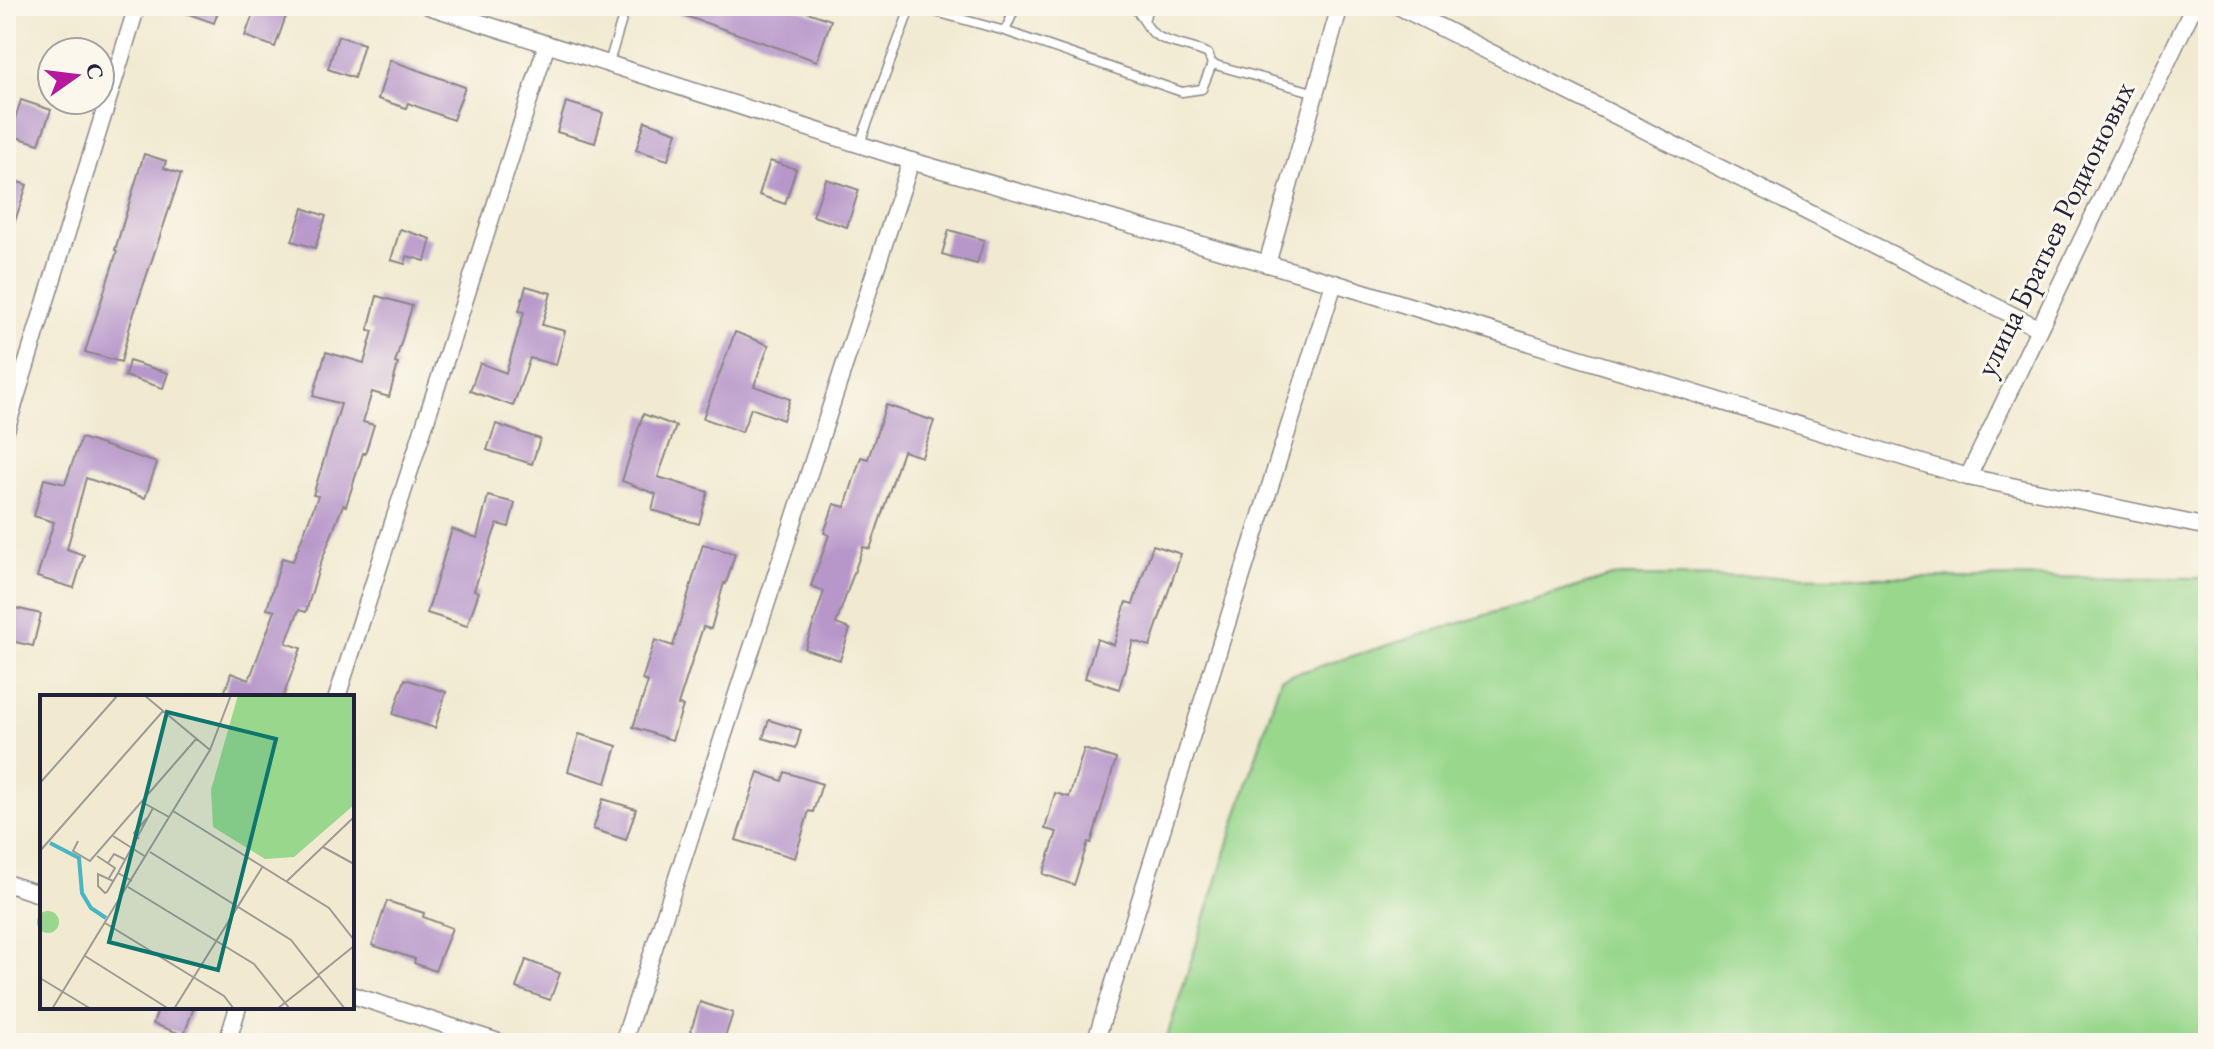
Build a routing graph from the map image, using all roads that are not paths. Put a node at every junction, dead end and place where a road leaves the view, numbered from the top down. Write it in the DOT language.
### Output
graph roads {
  1 [pos="137,6"];
  2 [pos="428,6"];
  3 [pos="626,6"];
  4 [pos="913,6"];
  5 [pos="1016,6"];
  6 [pos="1132,6"];
  7 [pos="1148,6"];
  8 [pos="1340,6"];
  9 [pos="1398,6"];
  10 [pos="2194,6"];
  11 [pos="1145,18"];
  12 [pos="1005,31"];
  13 [pos="547,44"];
  14 [pos="609,64"];
  15 [pos="1212,64"];
  16 [pos="1316,93"];
  17 [pos="860,143"];
  18 [pos="911,161"];
  19 [pos="1267,264"];
  20 [pos="1334,283"];
  21 [pos="2038,328"];
  22 [pos="6,430"];
  23 [pos="1968,477"];
  24 [pos="2208,527"];
  25 [pos="338,695"];
  26 [pos="6,883"];
  27 [pos="40,894"];
  28 [pos="354,996"];
  29 [pos="237,1009"];
  30 [pos="227,1043"];
  31 [pos="502,1043"];
  32 [pos="623,1043"];
  33 [pos="1095,1043"];
  1 -- 22 [label="street"];
  2 -- 13 [label="street"];
  3 -- 14 [label="lane"];
  4 -- 12 [label="lane"];
  4 -- 17 [label="lane"];
  5 -- 12 [label="lane"];
  6 -- 11 [label="lane"];
  7 -- 11 [label="lane"];
  8 -- 16 [label="street"];
  9 -- 21 [label="street"];
  10 -- 21 [label="street, улица Братьев Родионовых"];
  11 -- 15 [label="lane"];
  12 -- 15 [label="lane"];
  13 -- 14 [label="street"];
  13 -- 25 [label="street"];
  14 -- 17 [label="street"];
  15 -- 16 [label="lane"];
  16 -- 19 [label="street"];
  17 -- 18 [label="street"];
  18 -- 19 [label="street"];
  18 -- 32 [label="street"];
  19 -- 20 [label="street"];
  20 -- 23 [label="street"];
  20 -- 33 [label="street"];
  21 -- 23 [label="street, улица Братьев Родионовых"];
  23 -- 24 [label="street"];
  26 -- 27 [label="street"];
  28 -- 31 [label="street"];
  29 -- 30 [label="street"];
}
